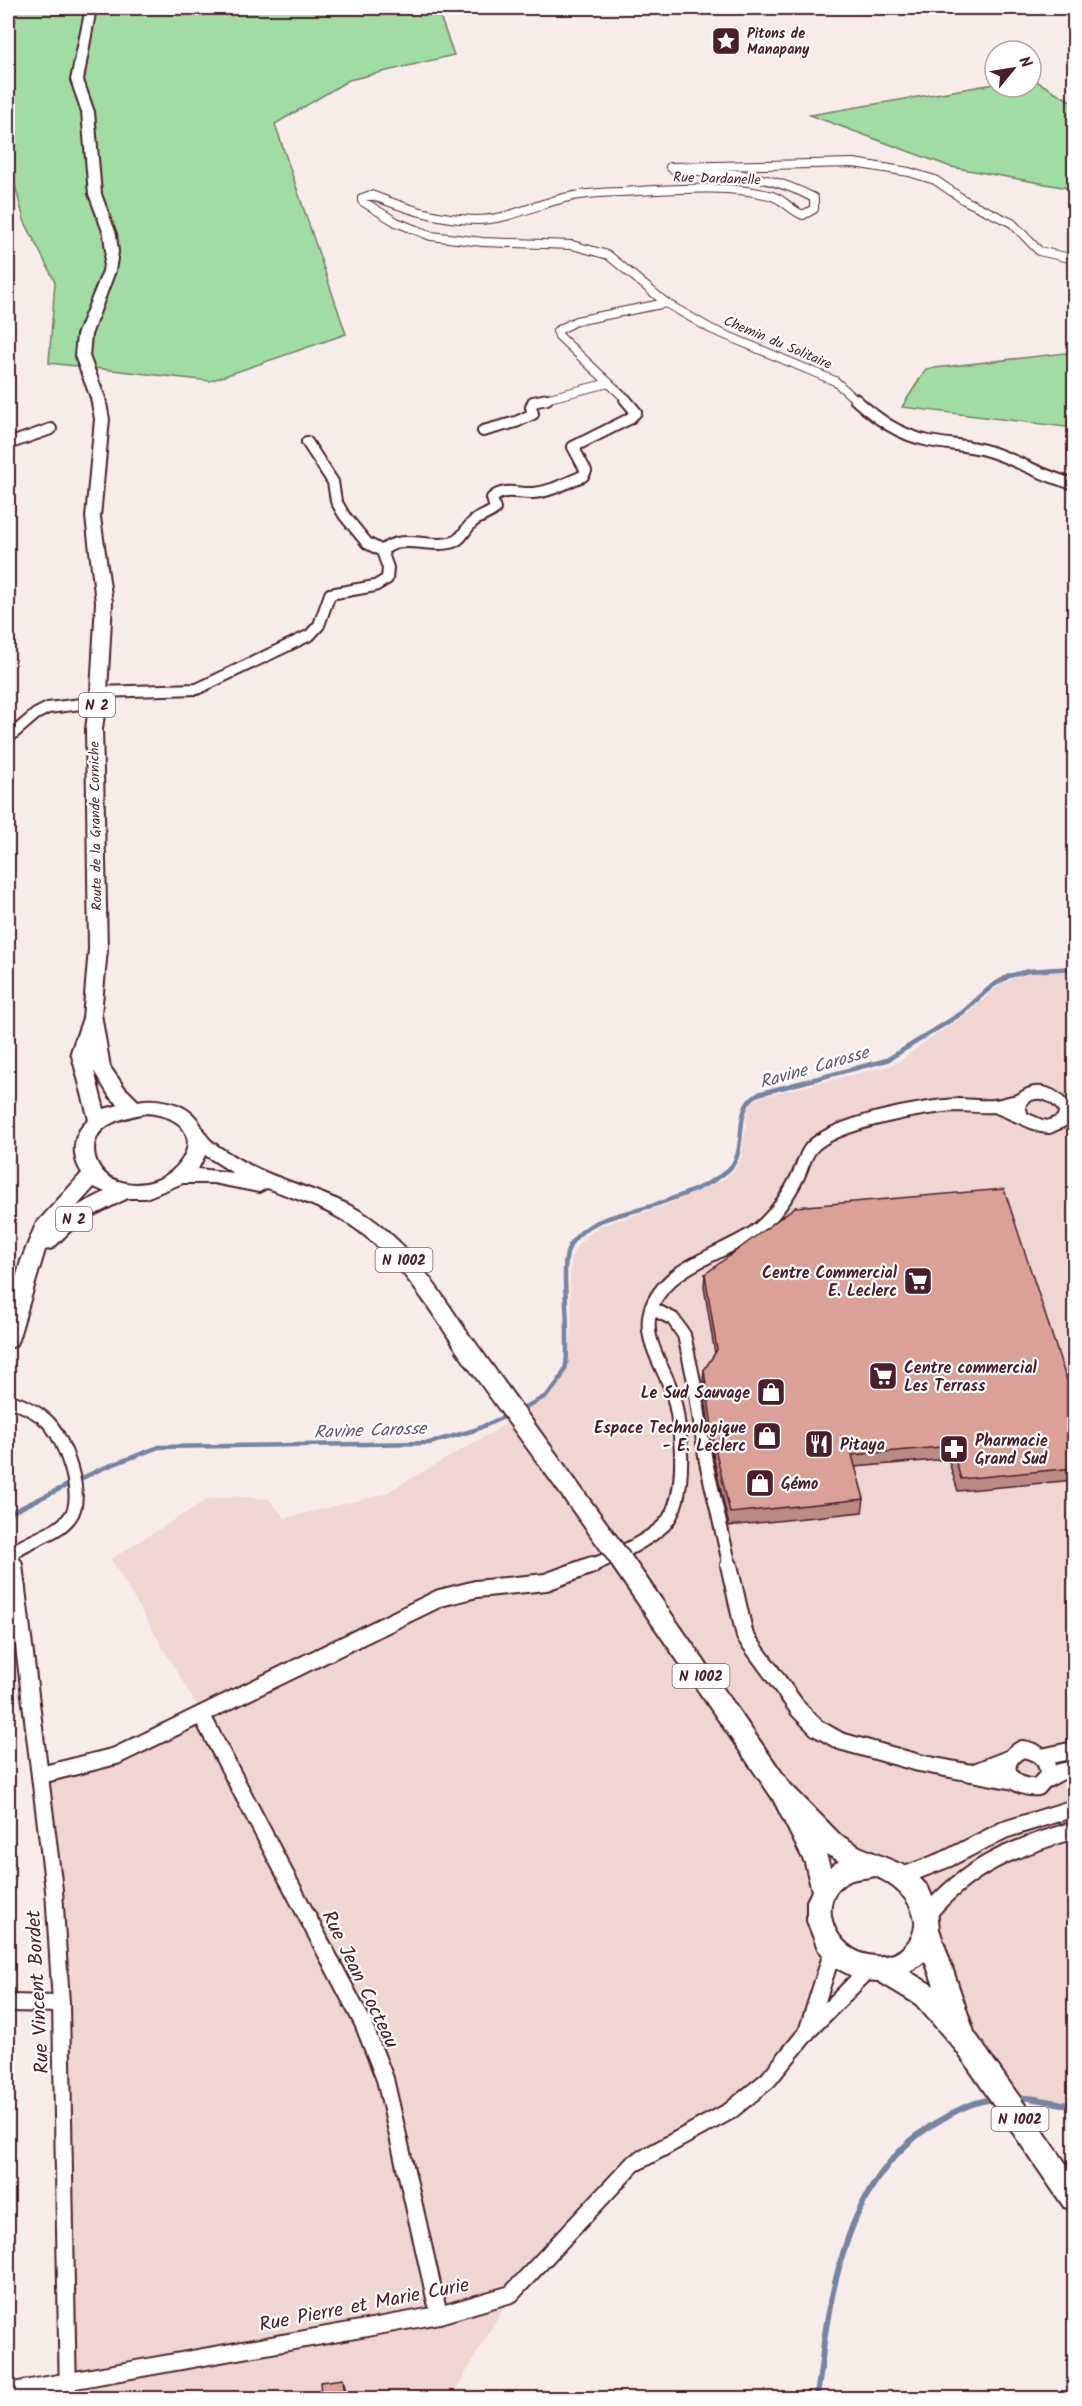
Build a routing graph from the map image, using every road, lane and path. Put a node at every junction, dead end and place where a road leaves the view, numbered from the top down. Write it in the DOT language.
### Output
graph roads {
  1 [pos="91,8"];
  2 [pos="1074,259"];
  3 [pos="666,303"];
  4 [pos="609,383"];
  5 [pos="51,429"];
  6 [pos="483,431"];
  7 [pos="307,442"];
  8 [pos="8,444"];
  9 [pos="1074,484"];
  10 [pos="382,551"];
  11 [pos="99,697"];
  12 [pos="8,738"];
  13 [pos="92,1014"];
  14 [pos="1054,1096"];
  15 [pos="1074,1099"];
  16 [pos="1021,1100"];
  17 [pos="995,1106"];
  18 [pos="133,1107"];
  19 [pos="1070,1114"];
  20 [pos="1022,1116"];
  21 [pos="99,1122"];
  22 [pos="197,1138"];
  23 [pos="92,1176"];
  24 [pos="180,1176"];
  25 [pos="127,1191"];
  26 [pos="320,1200"];
  27 [pos="31,1261"];
  28 [pos="651,1308"];
  29 [pos="8,1340"];
  30 [pos="8,1400"];
  31 [pos="202,1716"];
  32 [pos="1074,1750"];
  33 [pos="1042,1757"];
  34 [pos="1008,1758"];
  35 [pos="1074,1769"];
  36 [pos="971,1774"];
  37 [pos="41,1775"];
  38 [pos="1047,1779"];
  39 [pos="1014,1781"];
  40 [pos="781,1791"];
  41 [pos="1074,1808"];
  42 [pos="1074,1830"];
  43 [pos="874,1864"];
  44 [pos="903,1876"];
  45 [pos="823,1888"];
  46 [pos="927,1923"];
  47 [pos="833,1950"];
  48 [pos="875,1969"];
  49 [pos="8,2003"];
  50 [pos="61,2004"];
  51 [pos="808,2031"];
  52 [pos="965,2041"];
  53 [pos="1074,2197"];
  54 [pos="439,2315"];
  55 [pos="68,2390"];
  56 [pos="8,2392"];
  1 -- 11 [label="main road, Route de la Grande Corniche / N 2"];
  2 -- 3 [label="street, Rue Dardanelle"];
  3 -- 4 [label="street"];
  3 -- 9 [label="street, Chemin du Solitaire"];
  4 -- 6 [label="street"];
  4 -- 10 [label="street"];
  5 -- 8 [label="street"];
  7 -- 10 [label="street"];
  10 -- 11 [label="street"];
  11 -- 12 [label="street"];
  11 -- 13 [label="main road, Route de la Grande Corniche / N 2"];
  13 -- 18 [label="main road, Route de la Grande Corniche / N 2"];
  13 -- 21 [label="main road, Route de la Grande Corniche / N 2"];
  14 -- 15 [label="street"];
  14 -- 16 [label="street"];
  14 -- 19 [label="street"];
  16 -- 17 [label="street"];
  16 -- 20 [label="street"];
  17 -- 20 [label="street"];
  17 -- 28 [label="street"];
  18 -- 21 [label="main road"];
  18 -- 22 [label="main road"];
  19 -- 20 [label="street"];
  21 -- 23 [label="main road"];
  22 -- 24 [label="main road"];
  22 -- 26 [label="main road, N 1002"];
  23 -- 25 [label="main road"];
  23 -- 27 [label="main road, N 2"];
  24 -- 25 [label="main road"];
  24 -- 26 [label="main road, N 1002"];
  25 -- 27 [label="main road, N 2"];
  26 -- 40 [label="main road, N 1002, bridge"];
  27 -- 29 [label="main road, N 2"];
  28 -- 31 [label="street"];
  28 -- 36 [label="street"];
  30 -- 37 [label="street, Rue Vincent Bordet"];
  31 -- 37 [label="street"];
  31 -- 54 [label="street, Rue Jean Cocteau"];
  32 -- 33 [label="street"];
  33 -- 34 [label="street"];
  33 -- 38 [label="street"];
  34 -- 36 [label="street"];
  34 -- 39 [label="street"];
  35 -- 38 [label="street"];
  36 -- 39 [label="street"];
  37 -- 50 [label="street, Rue Vincent Bordet"];
  38 -- 39 [label="street"];
  40 -- 43 [label="main road, N 1002"];
  40 -- 45 [label="main road, N 1002"];
  41 -- 44 [label="street"];
  42 -- 46 [label="street"];
  43 -- 44 [label="main road"];
  43 -- 45 [label="main road"];
  44 -- 46 [label="main road"];
  45 -- 47 [label="main road"];
  46 -- 48 [label="main road"];
  46 -- 52 [label="main road, N 1002"];
  47 -- 48 [label="main road"];
  47 -- 51 [label="street, Rue Pierre et Marie Curie"];
  48 -- 51 [label="street, Rue Pierre et Marie Curie"];
  48 -- 52 [label="main road, N 1002"];
  49 -- 50 [label="street"];
  50 -- 55 [label="street, Rue Vincent Bordet"];
  51 -- 54 [label="street, Rue Pierre et Marie Curie"];
  52 -- 53 [label="main road, N 1002"];
  54 -- 55 [label="street, Rue Pierre et Marie Curie"];
  55 -- 56 [label="street, Rue Pierre et Marie Curie"];
}
